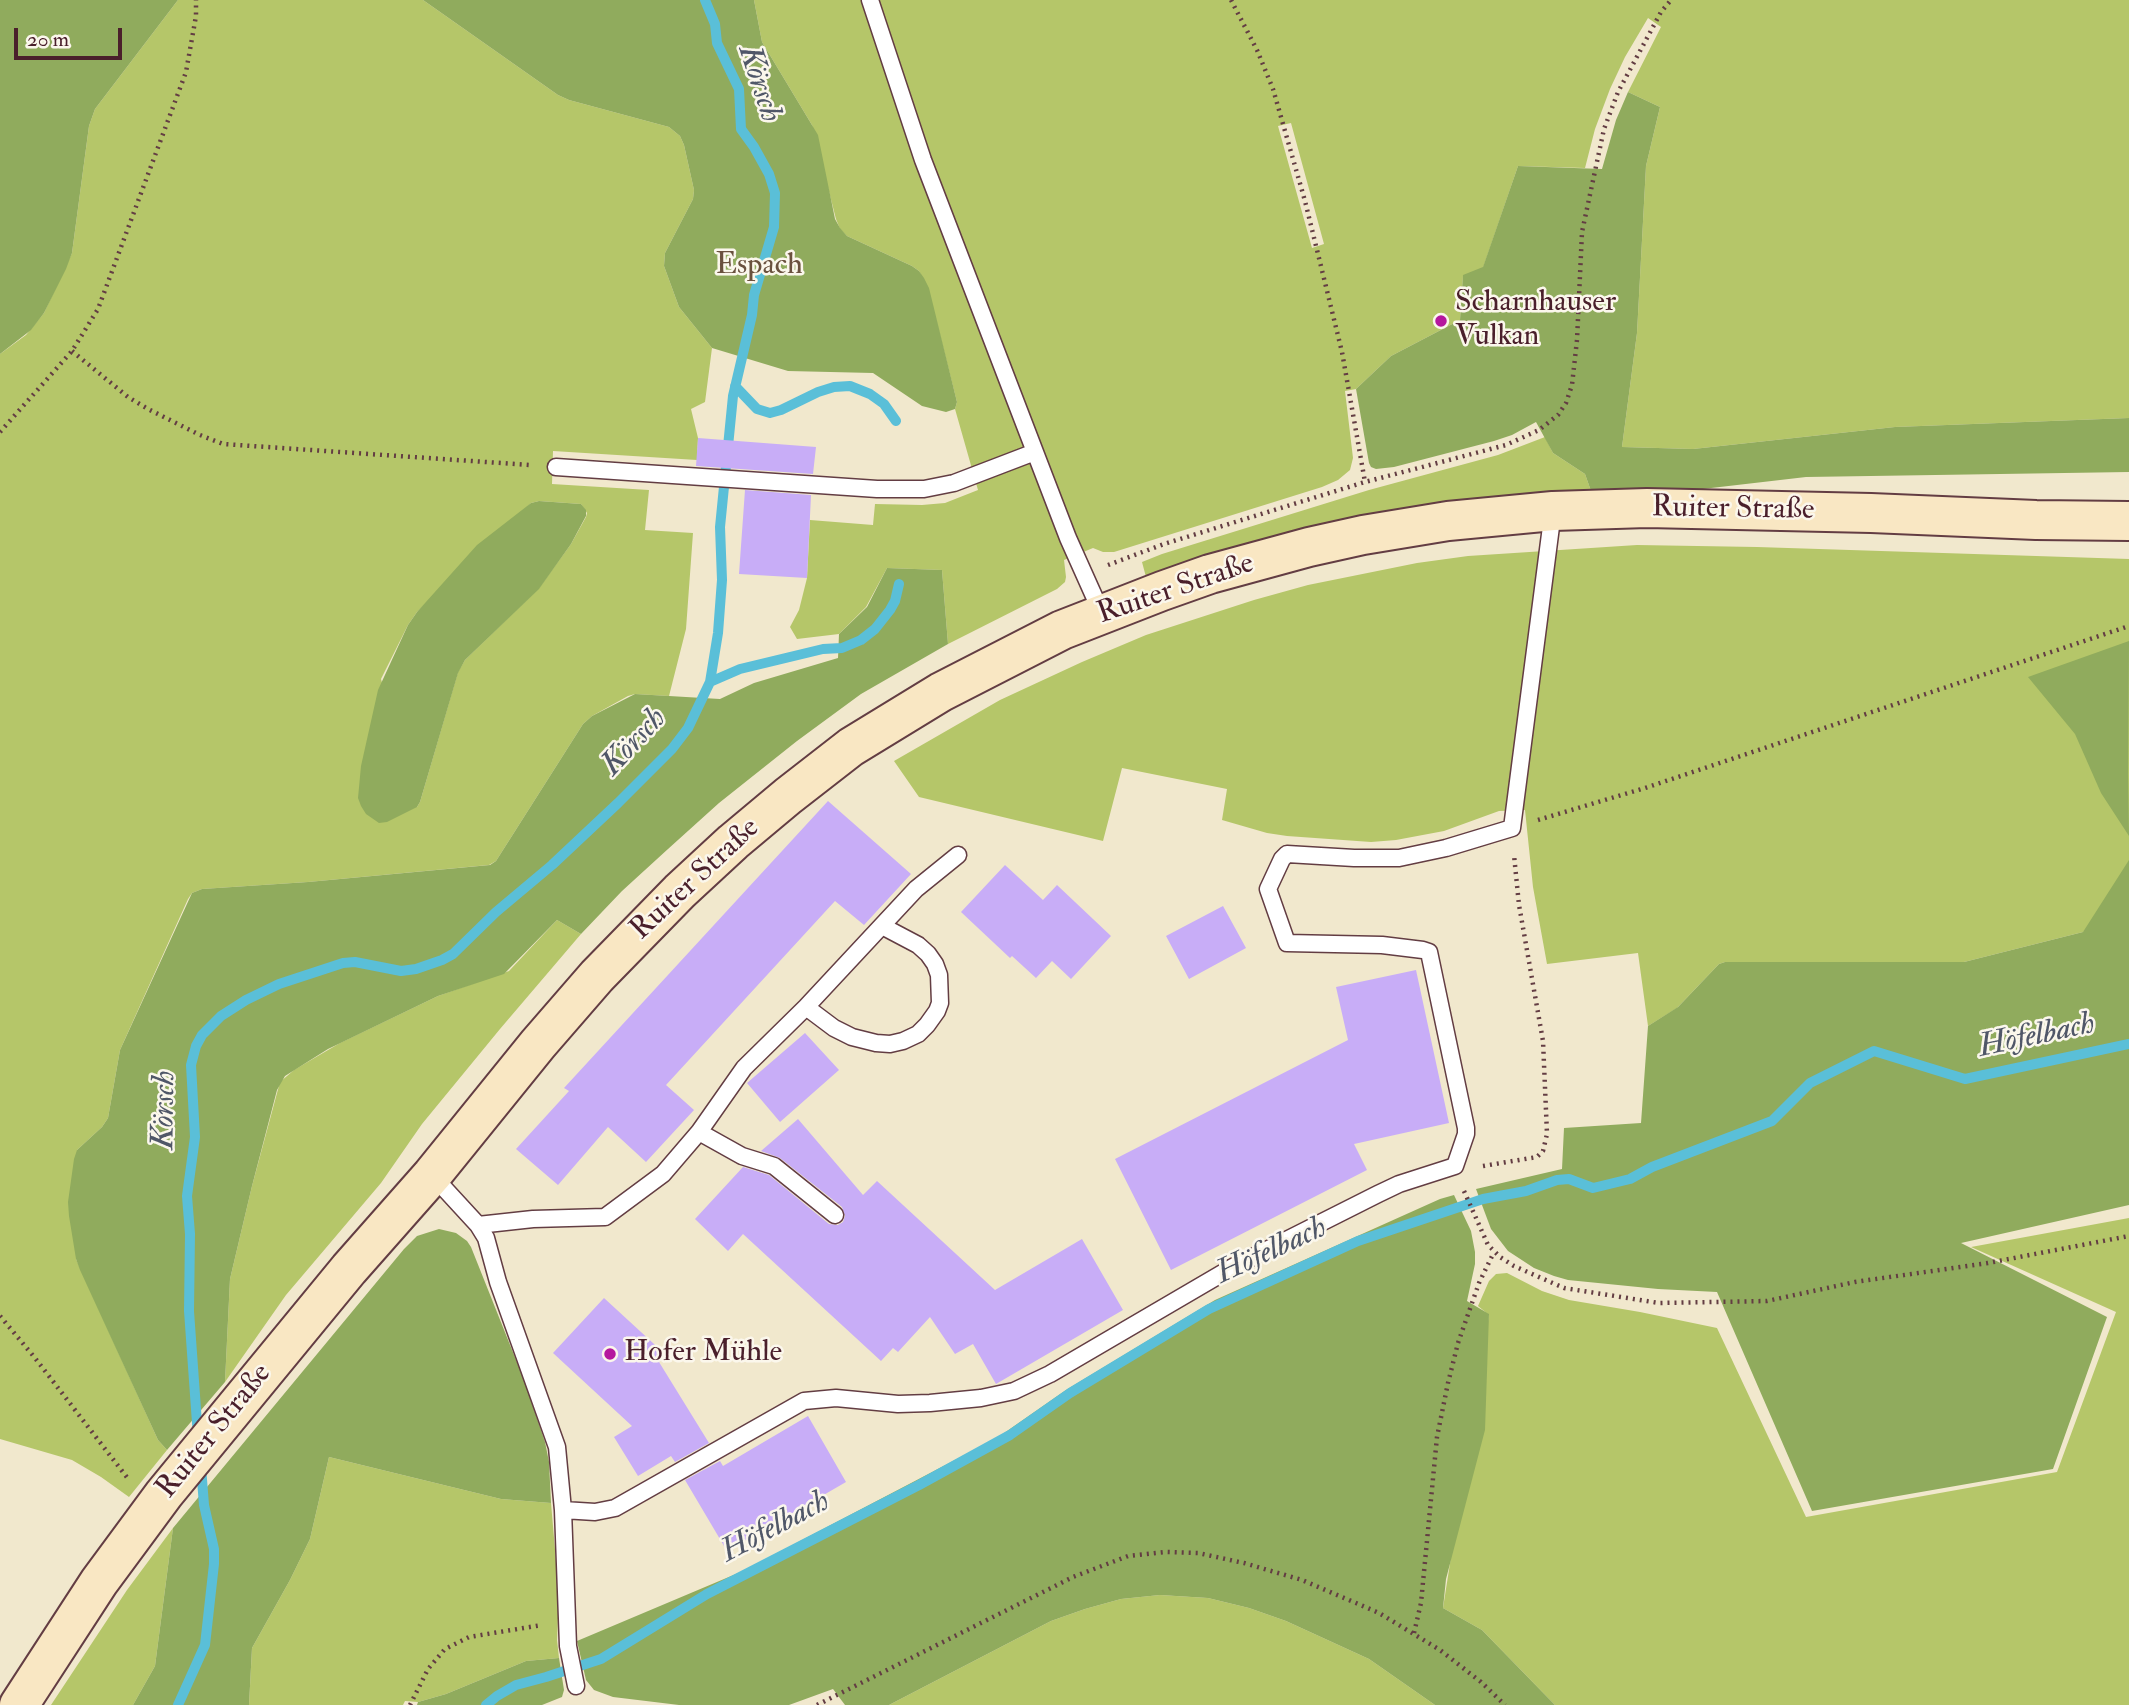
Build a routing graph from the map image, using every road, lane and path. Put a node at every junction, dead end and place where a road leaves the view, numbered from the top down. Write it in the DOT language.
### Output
graph roads {
  1 [pos="196,0"];
  2 [pos="870,0"];
  3 [pos="1231,0"];
  4 [pos="1671,0"];
  5 [pos="72,351"];
  6 [pos="0,432"];
  7 [pos="1035,452"];
  8 [pos="556,467"];
  9 [pos="1365,482"];
  10 [pos="1553,511"];
  11 [pos="2129,521"];
  12 [pos="1084,574"];
  13 [pos="1102,614"];
  14 [pos="2129,626"];
  15 [pos="1512,828"];
  16 [pos="958,855"];
  17 [pos="882,926"];
  18 [pos="806,1007"];
  19 [pos="699,1132"];
  20 [pos="1455,1166"];
  21 [pos="432,1175"];
  22 [pos="1461,1186"];
  23 [pos="835,1215"];
  24 [pos="478,1225"];
  25 [pos="2129,1236"];
  26 [pos="1494,1252"];
  27 [pos="0,1316"];
  28 [pos="158,1502"];
  29 [pos="563,1510"];
  30 [pos="567,1622"];
  31 [pos="1414,1633"];
  32 [pos="576,1686"];
  33 [pos="19,1705"];
  34 [pos="410,1705"];
  35 [pos="817,1705"];
  36 [pos="1505,1705"];
  1 -- 5 [label="path"];
  2 -- 7 [label="lane"];
  3 -- 9 [label="path"];
  4 -- 9 [label="path"];
  5 -- 6 [label="path"];
  5 -- 8 [label="path"];
  7 -- 8 [label="lane"];
  7 -- 12 [label="lane"];
  9 -- 12 [label="path"];
  10 -- 11 [label="main road, Ruiter Straße"];
  10 -- 13 [label="main road, Ruiter Straße"];
  10 -- 15 [label="lane"];
  12 -- 13 [label="lane"];
  13 -- 21 [label="main road, Ruiter Straße"];
  14 -- 15 [label="path"];
  15 -- 20 [label="path"];
  15 -- 20 [label="lane"];
  16 -- 17 [label="lane"];
  17 -- 18 [label="lane"];
  17 -- 18 [label="lane"];
  18 -- 19 [label="lane"];
  19 -- 23 [label="lane"];
  19 -- 24 [label="lane"];
  20 -- 29 [label="lane"];
  21 -- 24 [label="lane"];
  21 -- 28 [label="main road, Ruiter Straße"];
  22 -- 26 [label="path"];
  24 -- 29 [label="lane"];
  25 -- 26 [label="path"];
  26 -- 31 [label="path"];
  27 -- 28 [label="path"];
  28 -- 33 [label="main road, Ruiter Straße"];
  29 -- 30 [label="lane"];
  30 -- 32 [label="lane"];
  30 -- 34 [label="path"];
  31 -- 35 [label="path"];
  31 -- 36 [label="path"];
}
